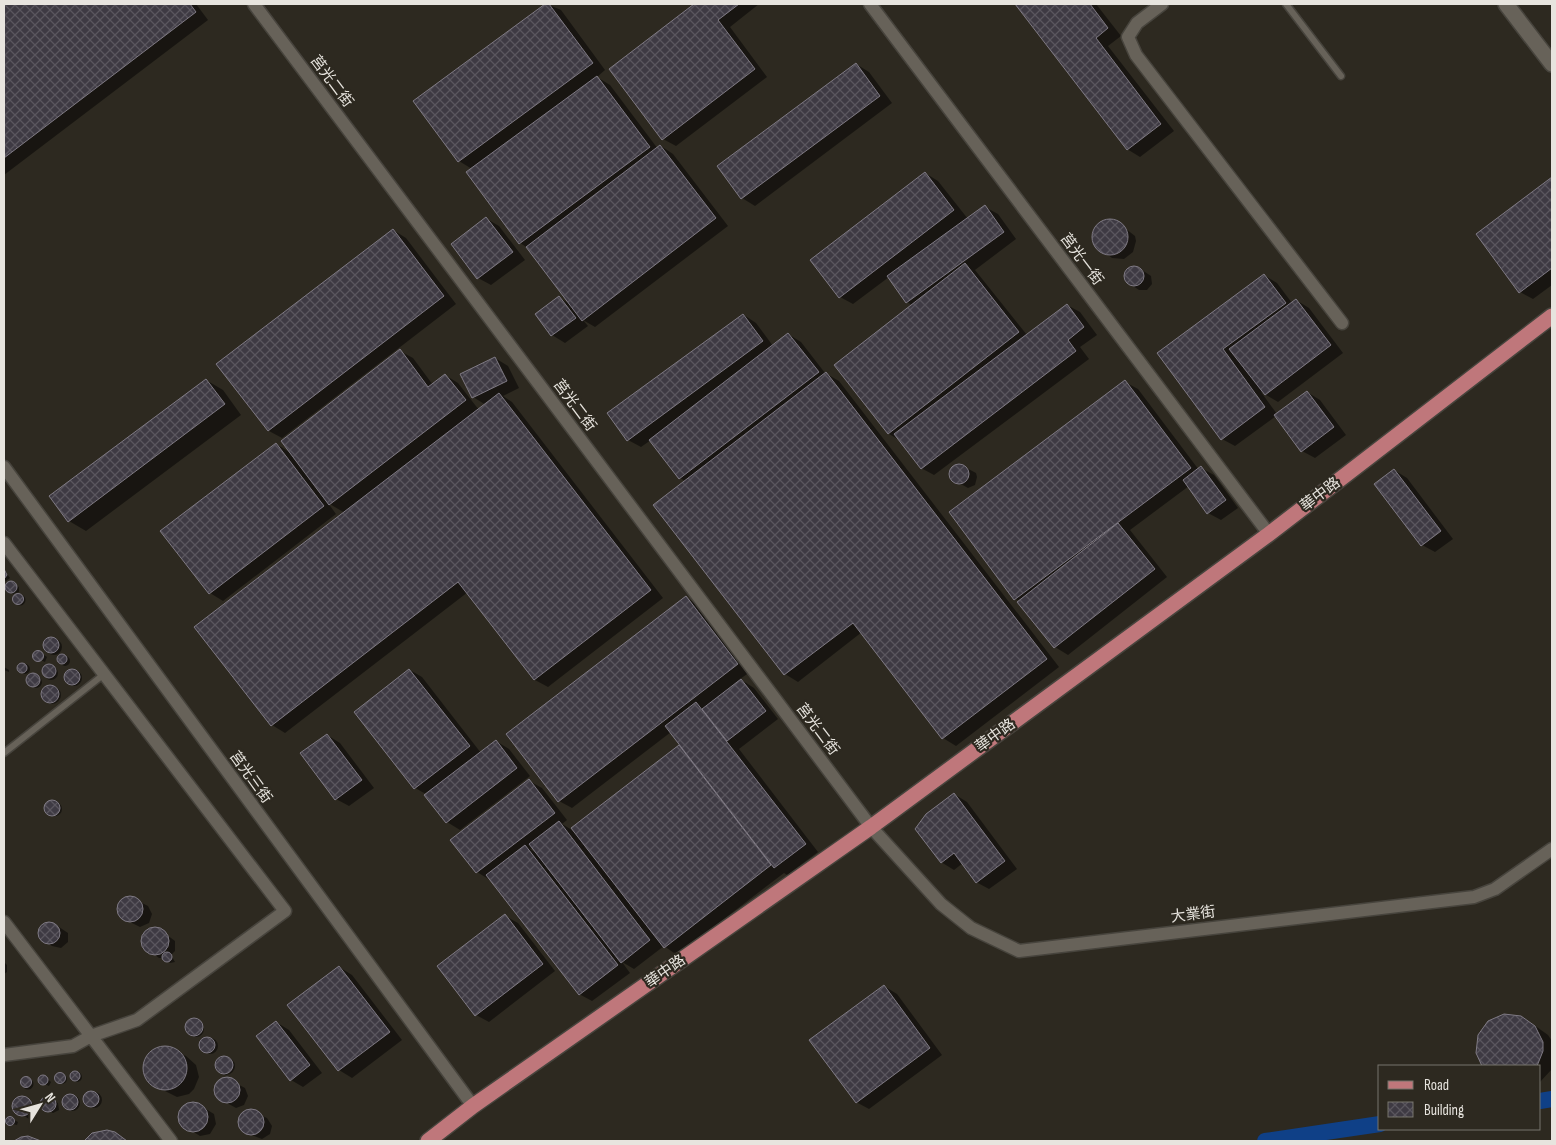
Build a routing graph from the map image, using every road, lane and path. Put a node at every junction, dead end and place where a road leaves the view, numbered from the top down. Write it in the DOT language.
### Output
graph roads {
  1 [pos="254,4"];
  2 [pos="870,4"];
  3 [pos="1162,4"];
  4 [pos="1286,4"];
  5 [pos="1506,4"];
  6 [pos="1552,64"];
  7 [pos="1341,76"];
  8 [pos="1552,316"];
  9 [pos="1342,323"];
  10 [pos="4,467"];
  11 [pos="1268,534"];
  12 [pos="4,543"];
  13 [pos="103,675"];
  14 [pos="4,753"];
  15 [pos="871,827"];
  16 [pos="1552,849"];
  17 [pos="4,922"];
  18 [pos="92,1036"];
  19 [pos="4,1055"];
  20 [pos="473,1106"];
  21 [pos="171,1141"];
  22 [pos="428,1141"];
  1 -- 15 [label="street, 莒光二街"];
  2 -- 11 [label="street, 莒光一街"];
  3 -- 9 [label="street"];
  4 -- 7 [label="lane"];
  5 -- 6 [label="street"];
  8 -- 11 [label="main road, 華中路"];
  10 -- 20 [label="street, 莒光三街"];
  11 -- 15 [label="main road, 華中路"];
  12 -- 13 [label="street"];
  13 -- 14 [label="lane"];
  13 -- 18 [label="street"];
  15 -- 16 [label="street, 大業街"];
  15 -- 20 [label="main road, 華中路"];
  17 -- 18 [label="street"];
  18 -- 19 [label="street"];
  18 -- 21 [label="street"];
  20 -- 22 [label="main road, 華中路"];
}
